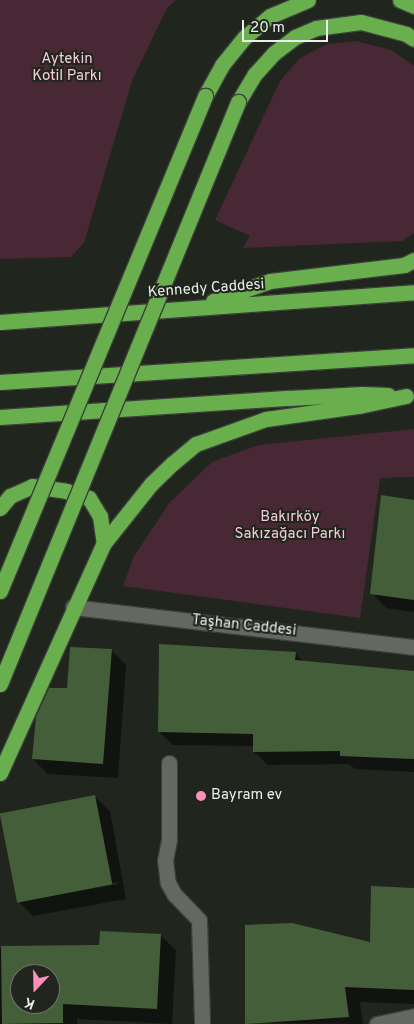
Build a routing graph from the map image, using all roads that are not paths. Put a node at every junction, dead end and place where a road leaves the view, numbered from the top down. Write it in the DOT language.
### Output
graph roads {
  1 [pos="308,0"];
  2 [pos="400,0"];
  3 [pos="414,6"];
  4 [pos="414,39"];
  5 [pos="414,260"];
  6 [pos="414,292"];
  7 [pos="193,308"];
  8 [pos="0,322"];
  9 [pos="414,355"];
  10 [pos="0,382"];
  11 [pos="410,396"];
  12 [pos="0,417"];
  13 [pos="0,508"];
  14 [pos="104,543"];
  15 [pos="0,591"];
  16 [pos="73,607"];
  17 [pos="414,647"];
  18 [pos="0,684"];
  19 [pos="169,763"];
  20 [pos="0,773"];
  21 [pos="414,1016"];
  22 [pos="202,1024"];
  23 [pos="377,1024"];
  1 -- 15 [label="highway, bridge"];
  2 -- 3 [label="highway"];
  4 -- 18 [label="highway, bridge"];
  5 -- 7 [label="highway"];
  6 -- 7 [label="highway, Kennedy Caddesi"];
  7 -- 8 [label="highway, Kennedy Caddesi"];
  9 -- 10 [label="highway"];
  11 -- 12 [label="highway"];
  11 -- 14 [label="highway"];
  13 -- 14 [label="highway"];
  14 -- 16 [label="highway"];
  16 -- 17 [label="street, Taşhan Caddesi"];
  16 -- 20 [label="highway"];
  19 -- 22 [label="street"];
  21 -- 23 [label="street"];
}
